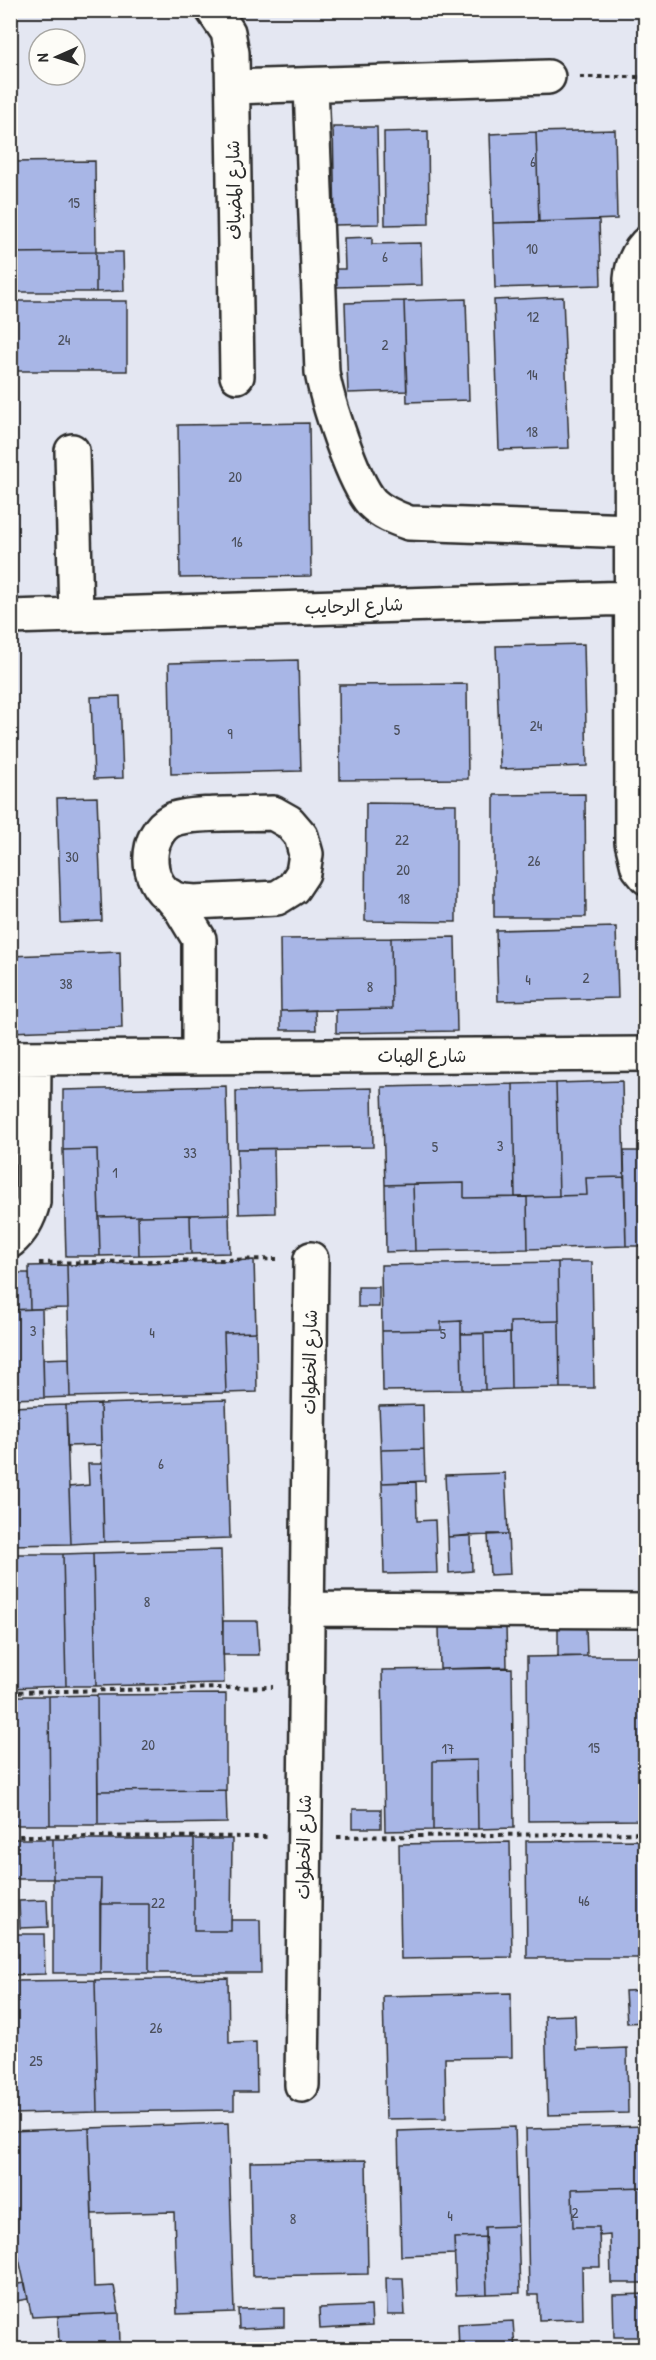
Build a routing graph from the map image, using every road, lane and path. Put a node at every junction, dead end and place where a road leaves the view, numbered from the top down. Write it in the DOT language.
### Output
graph roads {
  1 [pos="213,10"];
  2 [pos="548,77"];
  3 [pos="645,77"];
  4 [pos="311,86"];
  5 [pos="233,87"];
  6 [pos="645,244"];
  7 [pos="237,376"];
  8 [pos="72,451"];
  9 [pos="632,531"];
  10 [pos="632,598"];
  11 [pos="76,615"];
  12 [pos="10,616"];
  13 [pos="645,877"];
  14 [pos="170,896"];
  15 [pos="229,901"];
  16 [pos="198,939"];
  17 [pos="645,1054"];
  18 [pos="200,1057"];
  19 [pos="22,1058"];
  20 [pos="22,1252"];
  21 [pos="311,1259"];
  22 [pos="307,1609"];
  23 [pos="645,1611"];
  24 [pos="306,1686"];
  25 [pos="10,1692"];
  26 [pos="302,2085"];
  1 -- 5 [label="street, شارع المضياف"];
  2 -- 3 [label="path"];
  2 -- 4 [label="street"];
  4 -- 5 [label="street"];
  4 -- 9 [label="street"];
  5 -- 7 [label="street, شارع المضياف"];
  6 -- 9 [label="street"];
  8 -- 11 [label="street"];
  9 -- 10 [label="street"];
  10 -- 11 [label="street, شارع الرحايب"];
  10 -- 13 [label="street"];
  11 -- 12 [label="street, شارع الرحايب"];
  14 -- 15 [label="street"];
  14 -- 15 [label="street"];
  14 -- 16 [label="street"];
  15 -- 16 [label="street"];
  16 -- 18 [label="street"];
  17 -- 18 [label="street, شارع الهبات"];
  18 -- 19 [label="street, شارع الهبات"];
  19 -- 20 [label="street"];
  20 -- 21 [label="path"];
  21 -- 22 [label="street, شارع الخطوات"];
  22 -- 23 [label="street"];
  22 -- 24 [label="street, شارع الخطوات"];
  24 -- 25 [label="path"];
  24 -- 26 [label="street, شارع الخطوات"];
}
